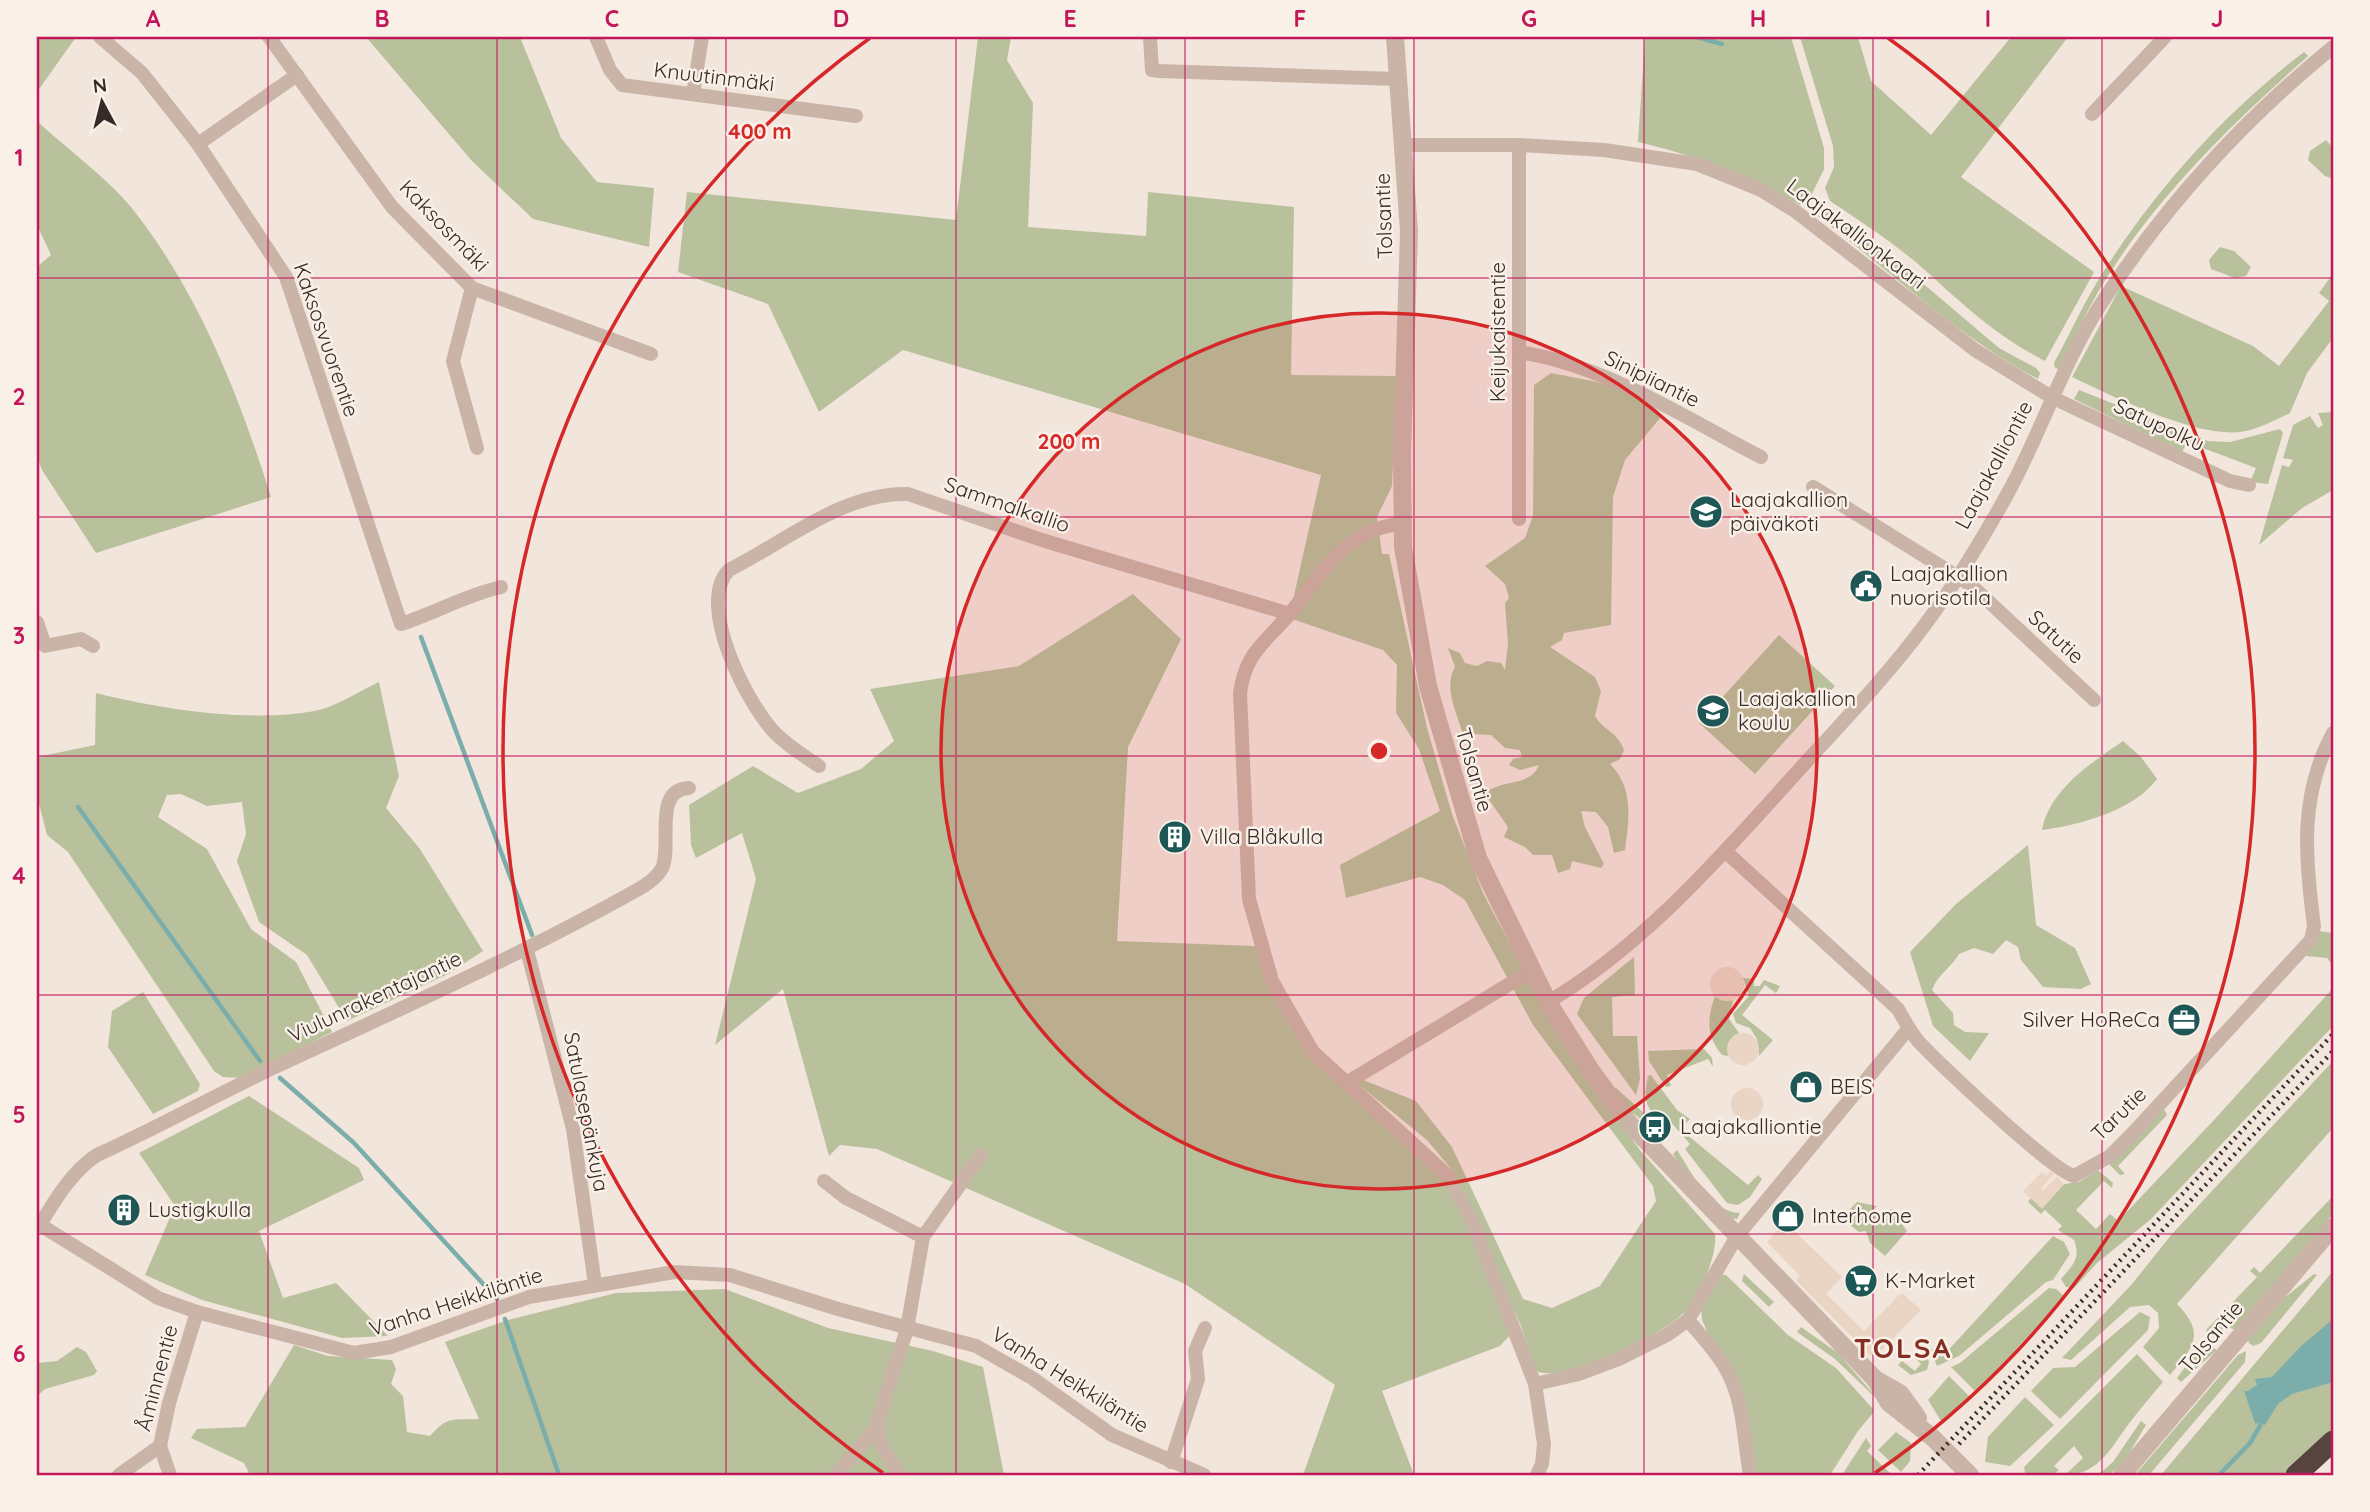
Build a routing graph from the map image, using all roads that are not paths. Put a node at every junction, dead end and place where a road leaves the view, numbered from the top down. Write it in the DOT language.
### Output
graph roads {
  1 [pos="100,37"];
  2 [pos="269,37"];
  3 [pos="596,37"];
  4 [pos="702,37"];
  5 [pos="1150,37"];
  6 [pos="1395,37"];
  7 [pos="2165,37"];
  8 [pos="2326,37"];
  9 [pos="2333,45"];
  10 [pos="297,75"];
  11 [pos="1396,79"];
  12 [pos="693,94"];
  13 [pos="2092,114"];
  14 [pos="856,117"];
  15 [pos="198,144"];
  16 [pos="1403,145"];
  17 [pos="1519,145"];
  18 [pos="472,288"];
  19 [pos="1519,352"];
  20 [pos="650,354"];
  21 [pos="2053,398"];
  22 [pos="477,448"];
  23 [pos="1761,457"];
  24 [pos="2249,485"];
  25 [pos="1813,487"];
  26 [pos="1520,519"];
  27 [pos="1402,524"];
  28 [pos="1956,578"];
  29 [pos="501,587"];
  30 [pos="1290,614"];
  31 [pos="37,622"];
  32 [pos="93,646"];
  33 [pos="2094,700"];
  34 [pos="2333,733"];
  35 [pos="819,766"];
  36 [pos="689,788"];
  37 [pos="1725,851"];
  38 [pos="527,950"];
  39 [pos="1531,971"];
  40 [pos="1548,1002"];
  41 [pos="1909,1028"];
  42 [pos="1348,1082"];
  43 [pos="981,1155"];
  44 [pos="824,1181"];
  45 [pos="38,1224"];
  46 [pos="2333,1227"];
  47 [pos="1737,1236"];
  48 [pos="923,1237"];
  49 [pos="595,1284"];
  50 [pos="197,1312"];
  51 [pos="1688,1320"];
  52 [pos="1205,1328"];
  53 [pos="907,1329"];
  54 [pos="1535,1384"];
  55 [pos="878,1420"];
  56 [pos="2333,1441"];
  57 [pos="160,1446"];
  58 [pos="1171,1462"];
  59 [pos="119,1475"];
  60 [pos="170,1475"];
  61 [pos="836,1475"];
  62 [pos="899,1475"];
  63 [pos="1204,1475"];
  64 [pos="1537,1475"];
  65 [pos="1750,1475"];
  66 [pos="1970,1475"];
  67 [pos="2122,1475"];
  68 [pos="2296,1475"];
  1 -- 15 [label="street, Kaksosvuorentie"];
  2 -- 10 [label="street, Kaksosmäki"];
  3 -- 12 [label="street, Knuutinmäki"];
  4 -- 12 [label="street"];
  5 -- 11 [label="street"];
  6 -- 11 [label="street, Tolsantie"];
  7 -- 13 [label="street"];
  8 -- 9 [label="street"];
  9 -- 21 [label="street, Laajakalliontie"];
  10 -- 15 [label="street"];
  10 -- 18 [label="street, Kaksosmäki"];
  11 -- 16 [label="street, Tolsantie"];
  12 -- 14 [label="street, Knuutinmäki"];
  15 -- 29 [label="street, Kaksosvuorentie"];
  16 -- 17 [label="street, Laajakallionkaari"];
  16 -- 27 [label="street, Tolsantie"];
  17 -- 19 [label="street, Keijukaistentie"];
  17 -- 21 [label="street, Laajakallionkaari"];
  18 -- 20 [label="street, Kaksosmäki"];
  18 -- 22 [label="street"];
  19 -- 23 [label="street, Sinipiiantie"];
  19 -- 26 [label="street, Keijukaistentie"];
  21 -- 24 [label="street, Satupolku"];
  21 -- 28 [label="street, Laajakalliontie"];
  25 -- 28 [label="street, Satutie"];
  27 -- 30 [label="street"];
  27 -- 39 [label="street, Tolsantie"];
  28 -- 33 [label="street, Satutie"];
  28 -- 37 [label="street, Laajakalliontie"];
  30 -- 35 [label="street, Sammalkallio"];
  30 -- 42 [label="street"];
  31 -- 32 [label="street"];
  34 -- 41 [label="street, Tarutie"];
  36 -- 38 [label="street, Viulunrakentajantie"];
  37 -- 40 [label="street, Laajakalliontie"];
  37 -- 41 [label="street, Tarutie"];
  38 -- 45 [label="street, Viulunrakentajantie"];
  38 -- 49 [label="street, Satulasepänkuja"];
  39 -- 40 [label="street, Tolsantie"];
  39 -- 42 [label="street"];
  40 -- 47 [label="street, Tolsantie"];
  41 -- 47 [label="street"];
  42 -- 54 [label="street"];
  43 -- 48 [label="street"];
  44 -- 48 [label="street"];
  45 -- 50 [label="street, Vanha Heikkiläntie"];
  46 -- 67 [label="street, Tolsantie"];
  47 -- 51 [label="street"];
  47 -- 66 [label="street, Tolsantie"];
  48 -- 53 [label="street"];
  49 -- 50 [label="street, Vanha Heikkiläntie"];
  49 -- 53 [label="street, Vanha Heikkiläntie"];
  50 -- 57 [label="street, Åminnentie"];
  51 -- 54 [label="street"];
  51 -- 65 [label="street"];
  52 -- 58 [label="street"];
  53 -- 55 [label="street"];
  53 -- 58 [label="street, Vanha Heikkiläntie"];
  54 -- 64 [label="street"];
  55 -- 61 [label="street"];
  55 -- 62 [label="street"];
  56 -- 68 [label="highway"];
  57 -- 59 [label="street, Åminnentie"];
  57 -- 60 [label="street"];
  58 -- 63 [label="street, Vanha Heikkiläntie"];
}
